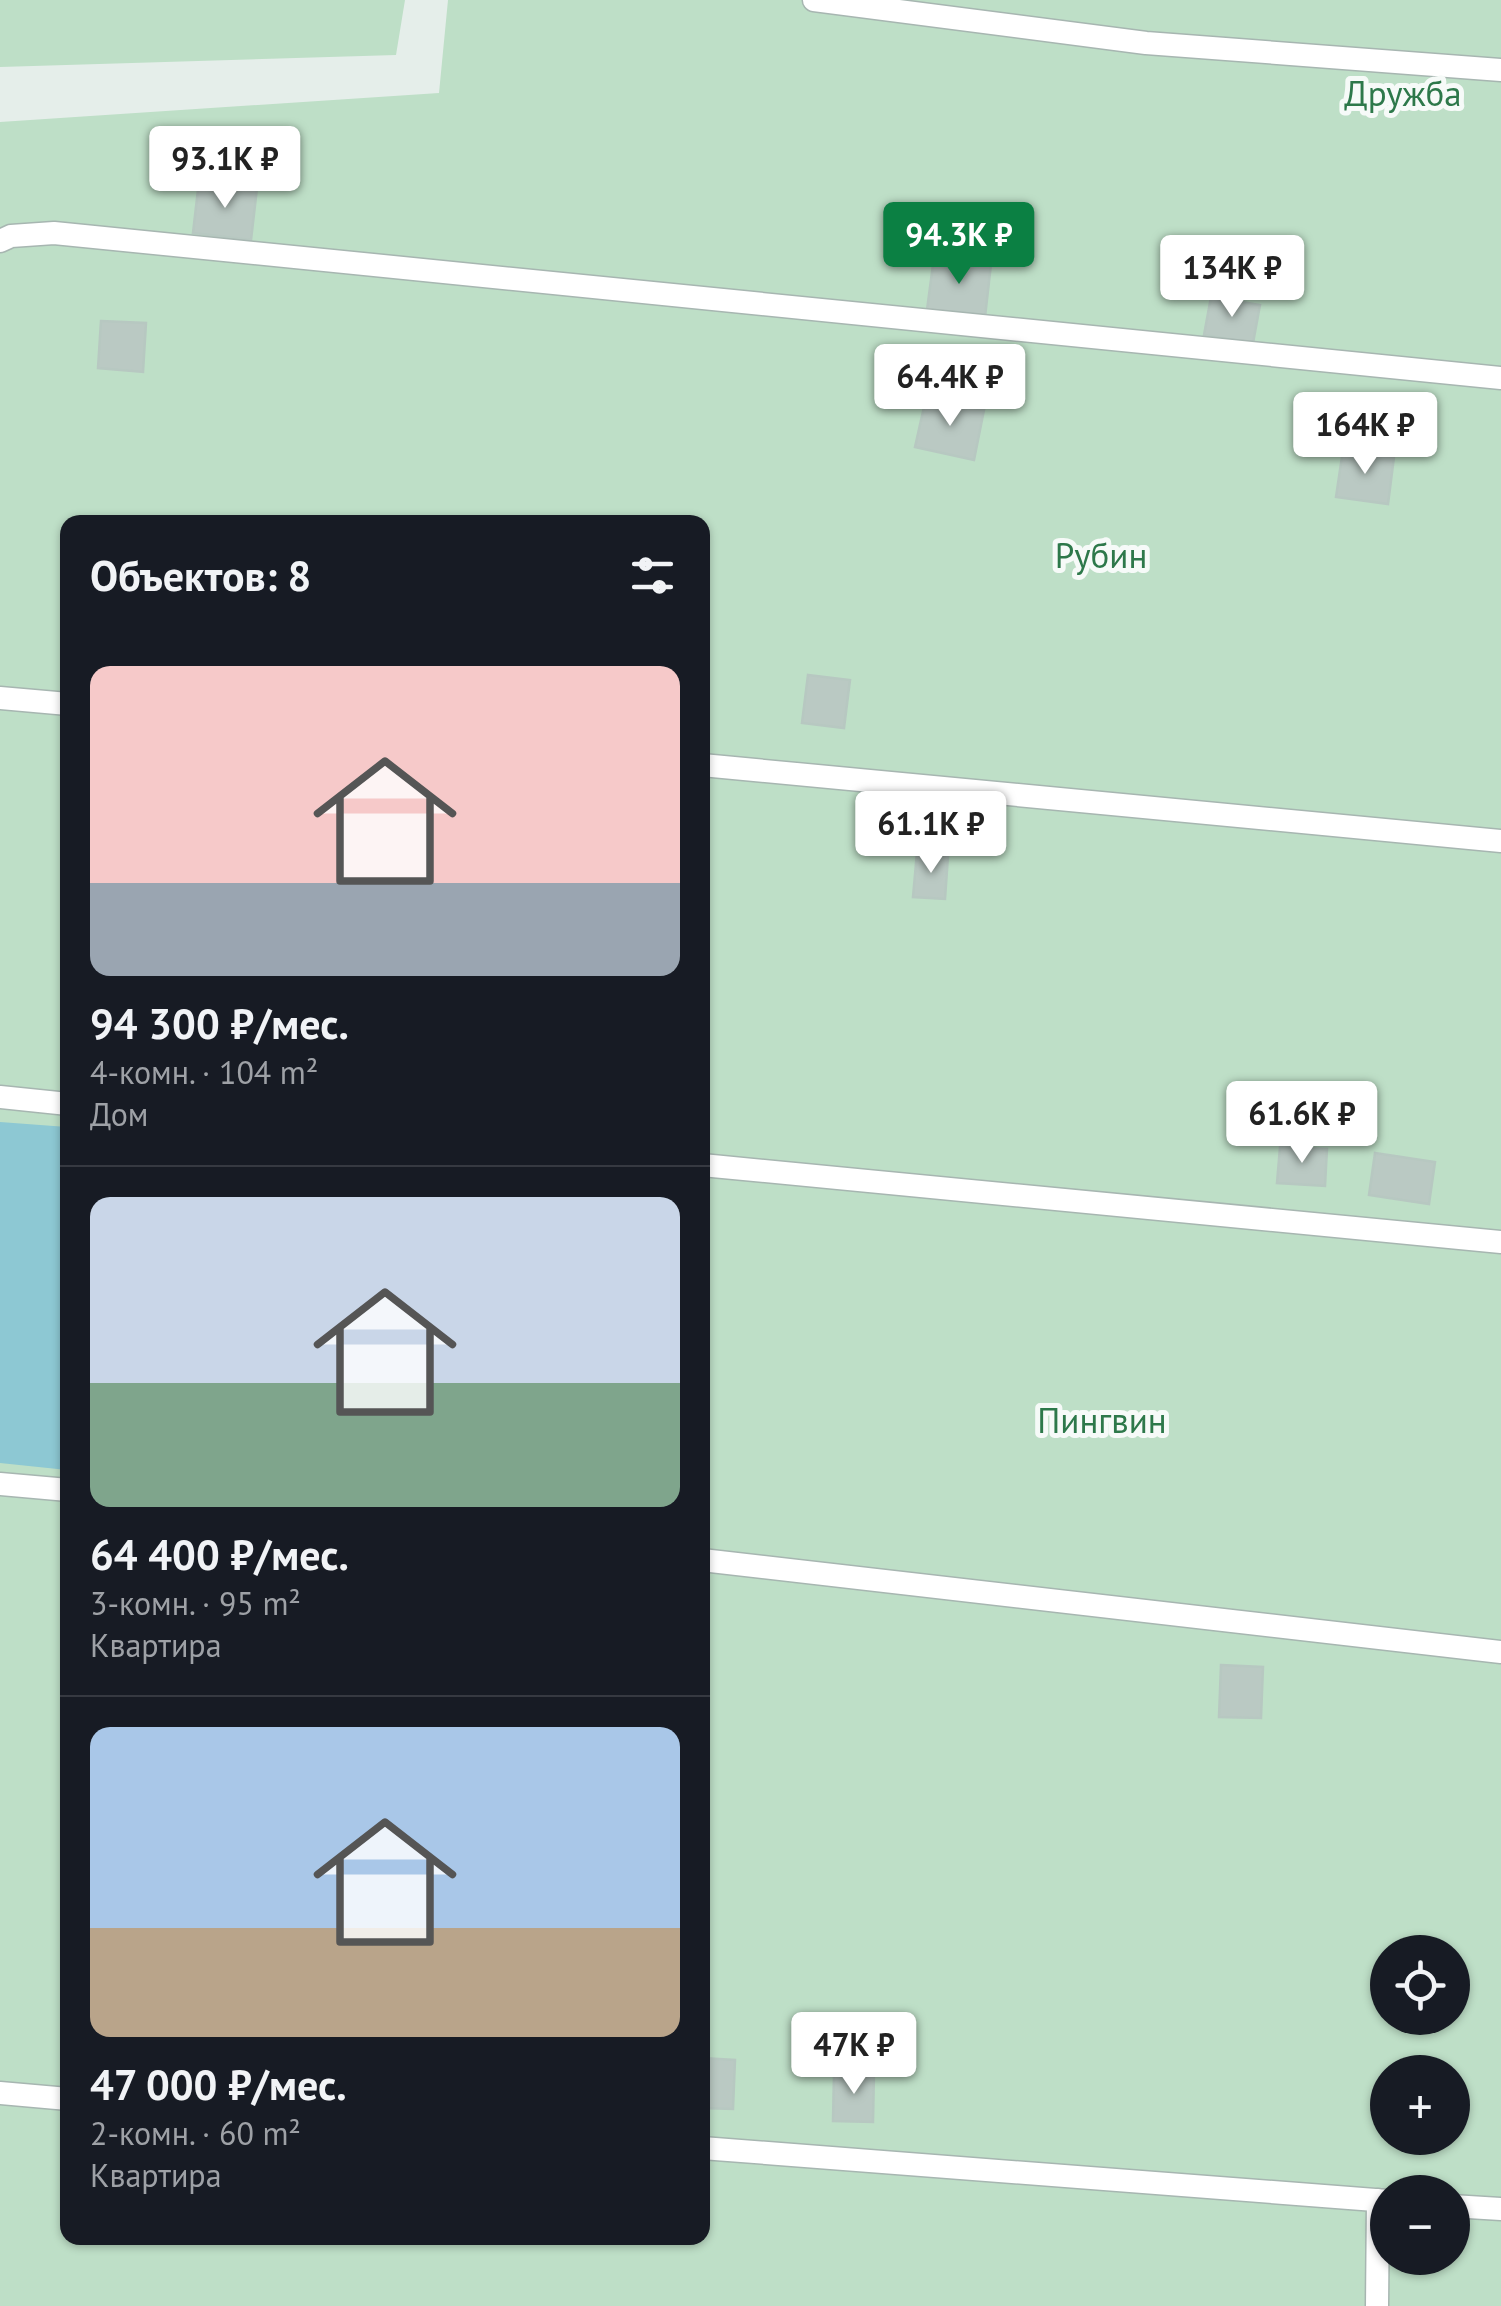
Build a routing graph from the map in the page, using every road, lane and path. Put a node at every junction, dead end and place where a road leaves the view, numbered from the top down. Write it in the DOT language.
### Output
graph roads {
  1 [pos="814,0"];
  2 [pos="1501,70"];
  3 [pos="0,241"];
  4 [pos="1501,378"];
  5 [pos="0,698"];
  6 [pos="60,703"];
  7 [pos="710,766"];
  8 [pos="1501,842"];
  9 [pos="0,1098"];
  10 [pos="60,1103"];
  11 [pos="710,1166"];
  12 [pos="1501,1242"];
  13 [pos="0,1484"];
  14 [pos="60,1489"];
  15 [pos="710,1561"];
  16 [pos="1501,1652"];
  17 [pos="0,2094"];
  18 [pos="60,2098"];
  19 [pos="710,2149"];
  20 [pos="1370,2200"];
  21 [pos="1470,2207"];
  22 [pos="1501,2209"];
  23 [pos="1378,2275"];
  24 [pos="1376,2306"];
  1 -- 2 [label="lane"];
  3 -- 4 [label="lane"];
  5 -- 6 [label="lane"];
  7 -- 8 [label="lane"];
  9 -- 10 [label="lane"];
  11 -- 12 [label="lane"];
  13 -- 14 [label="lane"];
  15 -- 16 [label="lane"];
  17 -- 18 [label="lane"];
  19 -- 20 [label="lane"];
  21 -- 22 [label="lane"];
  23 -- 24 [label="lane"];
}
